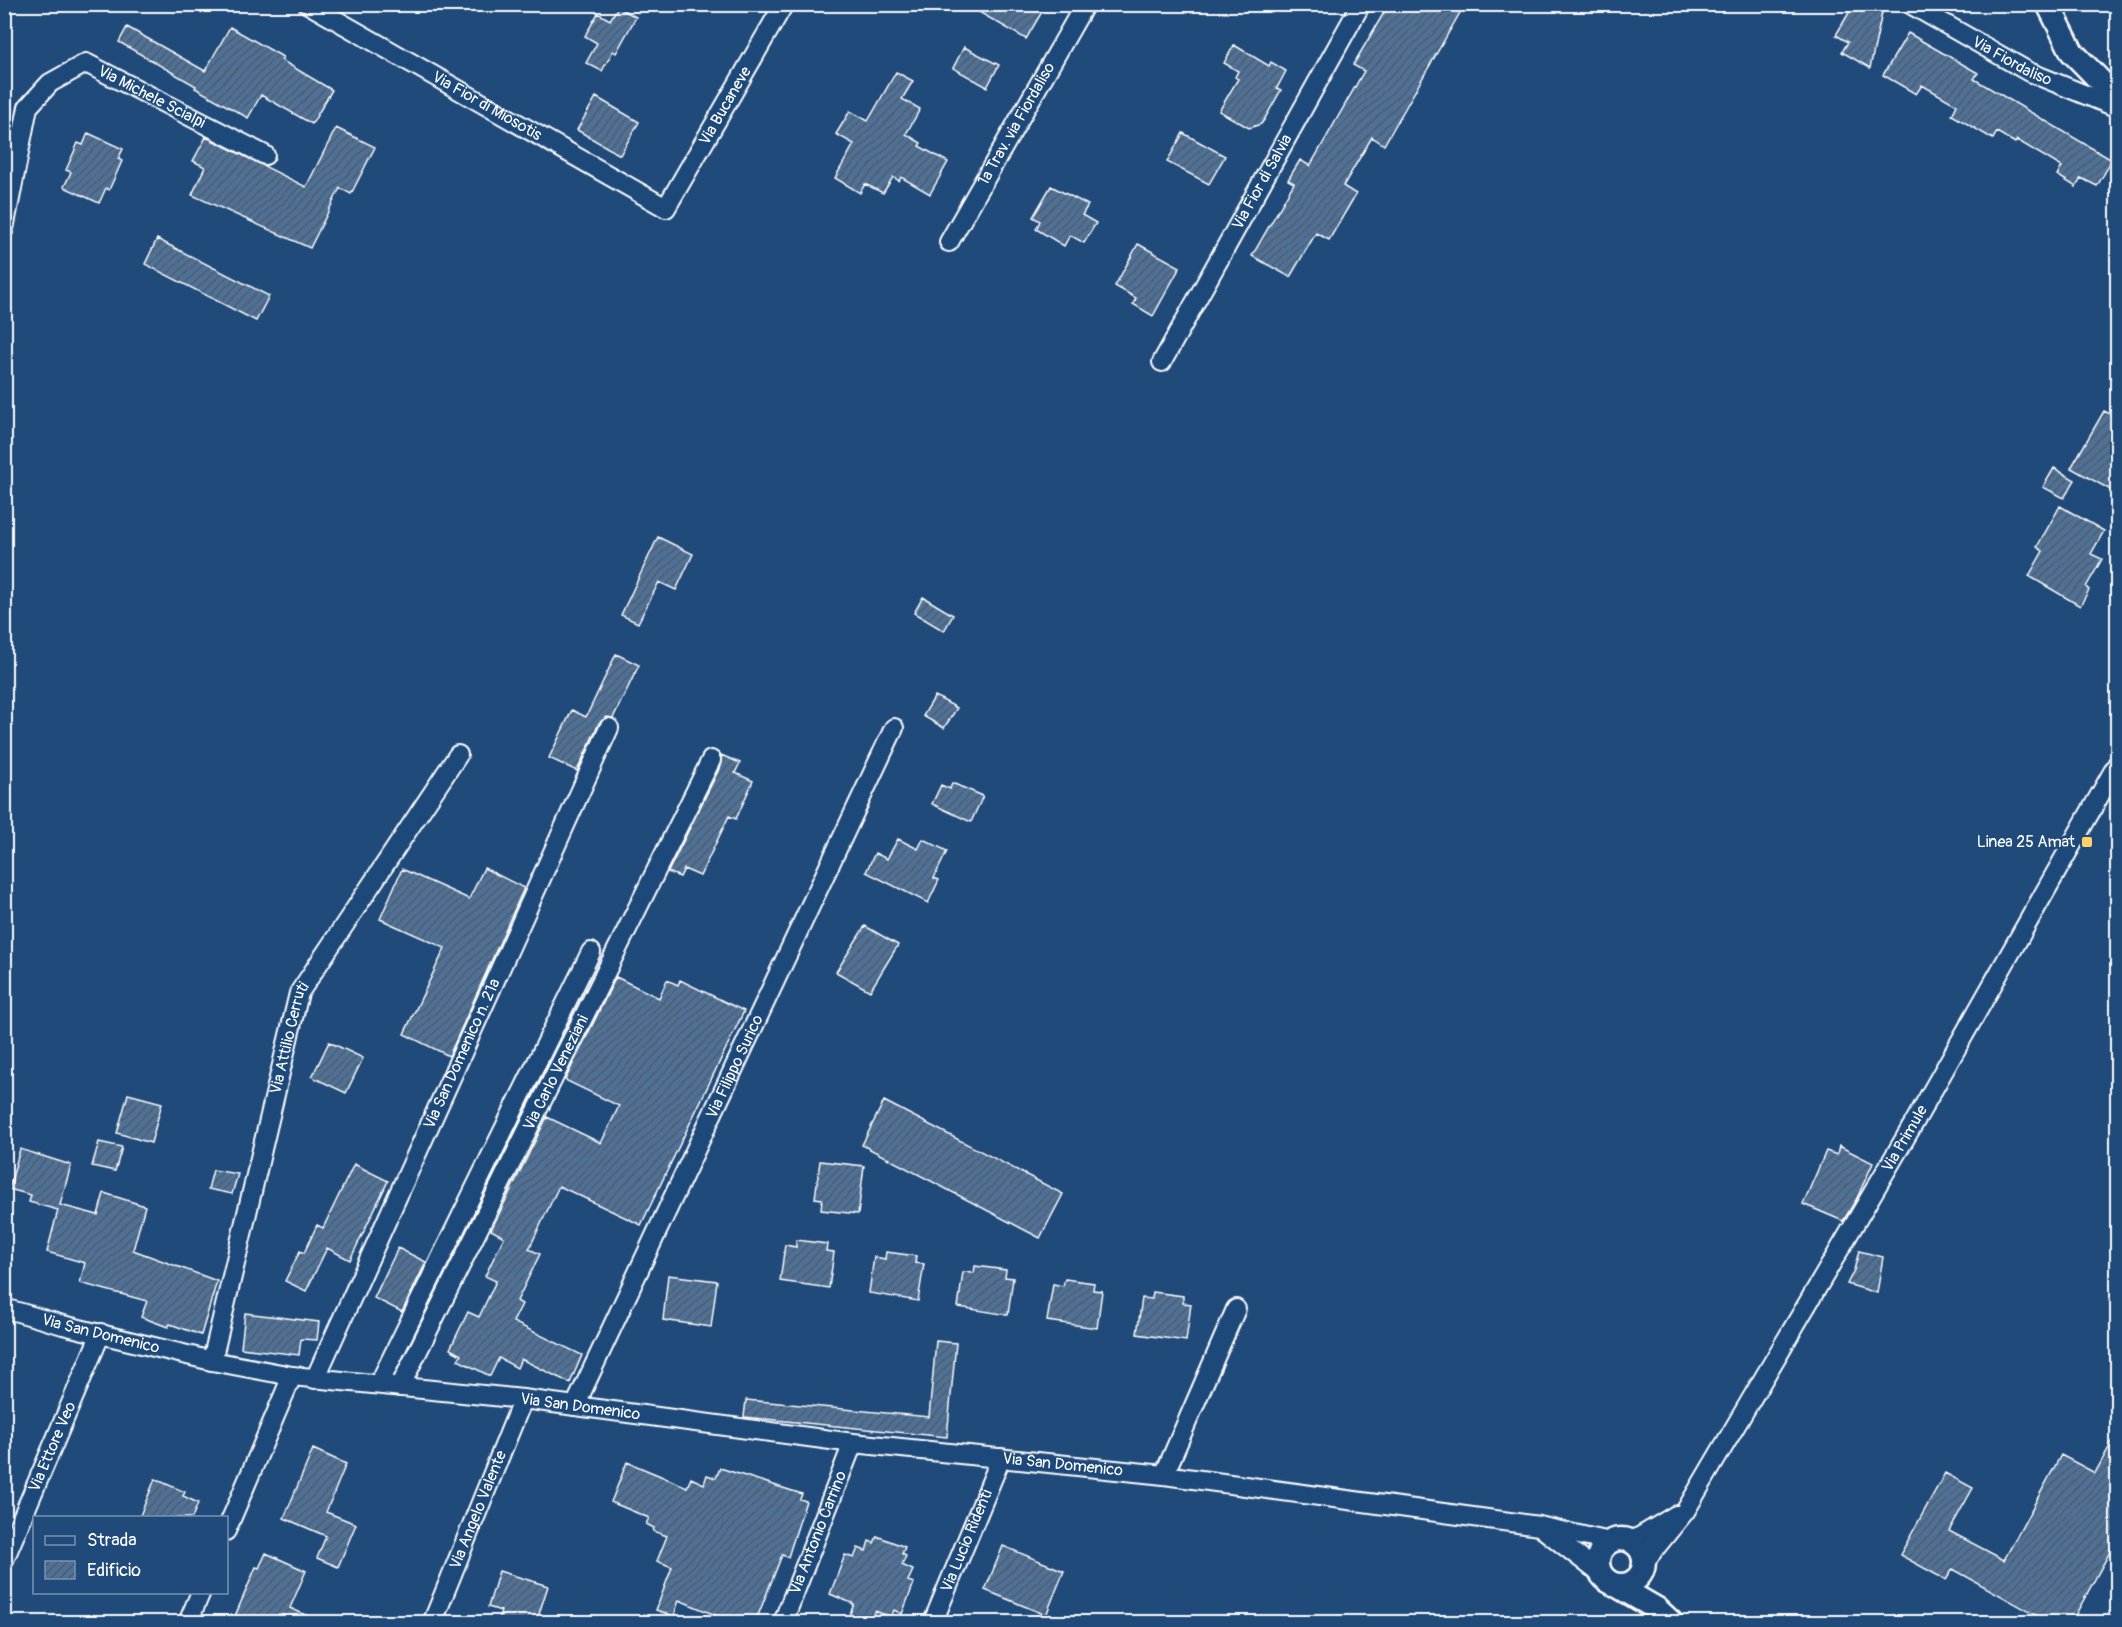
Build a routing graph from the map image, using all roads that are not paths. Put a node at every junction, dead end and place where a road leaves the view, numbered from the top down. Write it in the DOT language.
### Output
graph roads {
  1 [pos="308,4"];
  2 [pos="784,4"];
  3 [pos="1085,4"];
  4 [pos="1361,4"];
  5 [pos="1910,4"];
  6 [pos="2048,4"];
  7 [pos="2118,99"];
  8 [pos="2118,108"];
  9 [pos="265,155"];
  10 [pos="666,208"];
  11 [pos="4,229"];
  12 [pos="949,242"];
  13 [pos="1162,362"];
  14 [pos="609,728"];
  15 [pos="894,728"];
  16 [pos="458,756"];
  17 [pos="711,760"];
  18 [pos="2118,763"];
  19 [pos="591,952"];
  20 [pos="4,1308"];
  21 [pos="1236,1309"];
  22 [pos="101,1334"];
  23 [pos="212,1361"];
  24 [pos="292,1376"];
  25 [pos="315,1379"];
  26 [pos="379,1384"];
  27 [pos="400,1386"];
  28 [pos="523,1399"];
  29 [pos="575,1406"];
  30 [pos="853,1443"];
  31 [pos="1000,1458"];
  32 [pos="1164,1475"];
  33 [pos="1686,1510"];
  34 [pos="228,1526"];
  35 [pos="1539,1526"];
  36 [pos="1621,1542"];
  37 [pos="4,1560"];
  38 [pos="1644,1564"];
  39 [pos="1608,1579"];
  40 [pos="201,1594"];
  41 [pos="1664,1616"];
  42 [pos="433,1621"];
  43 [pos="188,1623"];
  44 [pos="783,1623"];
  45 [pos="933,1623"];
  1 -- 10 [label="street, Via Fior di Miosotis"];
  2 -- 10 [label="street, Via Bucaneve"];
  3 -- 12 [label="street, 1a Trav. via Fiordaliso"];
  4 -- 13 [label="street, Via Fior di Salvia"];
  5 -- 8 [label="street, Via Fiordaliso"];
  6 -- 7 [label="street"];
  9 -- 11 [label="street, Via Michele Scialpi"];
  14 -- 25 [label="street, Via San Domenico n. 21a"];
  15 -- 29 [label="street, Via Filippo Surico"];
  16 -- 23 [label="street, Via Attilio Cerruti"];
  17 -- 27 [label="street, Via Carlo Veneziani"];
  18 -- 33 [label="street, Via Primule"];
  19 -- 26 [label="street"];
  20 -- 22 [label="street, Via San Domenico"];
  21 -- 32 [label="street"];
  22 -- 23 [label="street, Via San Domenico"];
  22 -- 37 [label="street, Via Ettore Veo"];
  23 -- 24 [label="street, Via San Domenico"];
  24 -- 25 [label="street, Via San Domenico"];
  24 -- 34 [label="street"];
  25 -- 26 [label="street, Via San Domenico"];
  26 -- 27 [label="street, Via San Domenico"];
  27 -- 28 [label="street, Via San Domenico"];
  28 -- 29 [label="street, Via San Domenico"];
  28 -- 42 [label="street, Via Angelo Valente"];
  29 -- 30 [label="street, Via San Domenico"];
  30 -- 31 [label="street, Via San Domenico"];
  30 -- 44 [label="street, Via Antonio Carrino"];
  31 -- 32 [label="street, Via San Domenico"];
  31 -- 45 [label="street, Via Lucio Ridenti"];
  32 -- 35 [label="street, Via San Domenico"];
  33 -- 36 [label="street, Via Primule"];
  33 -- 38 [label="street, Via Primule"];
  35 -- 36 [label="street, Via San Domenico"];
  35 -- 39 [label="street"];
  36 -- 38 [label="street"];
  36 -- 39 [label="street"];
  38 -- 39 [label="street"];
  38 -- 41 [label="street"];
  39 -- 41 [label="street"];
  40 -- 43 [label="street"];
}
